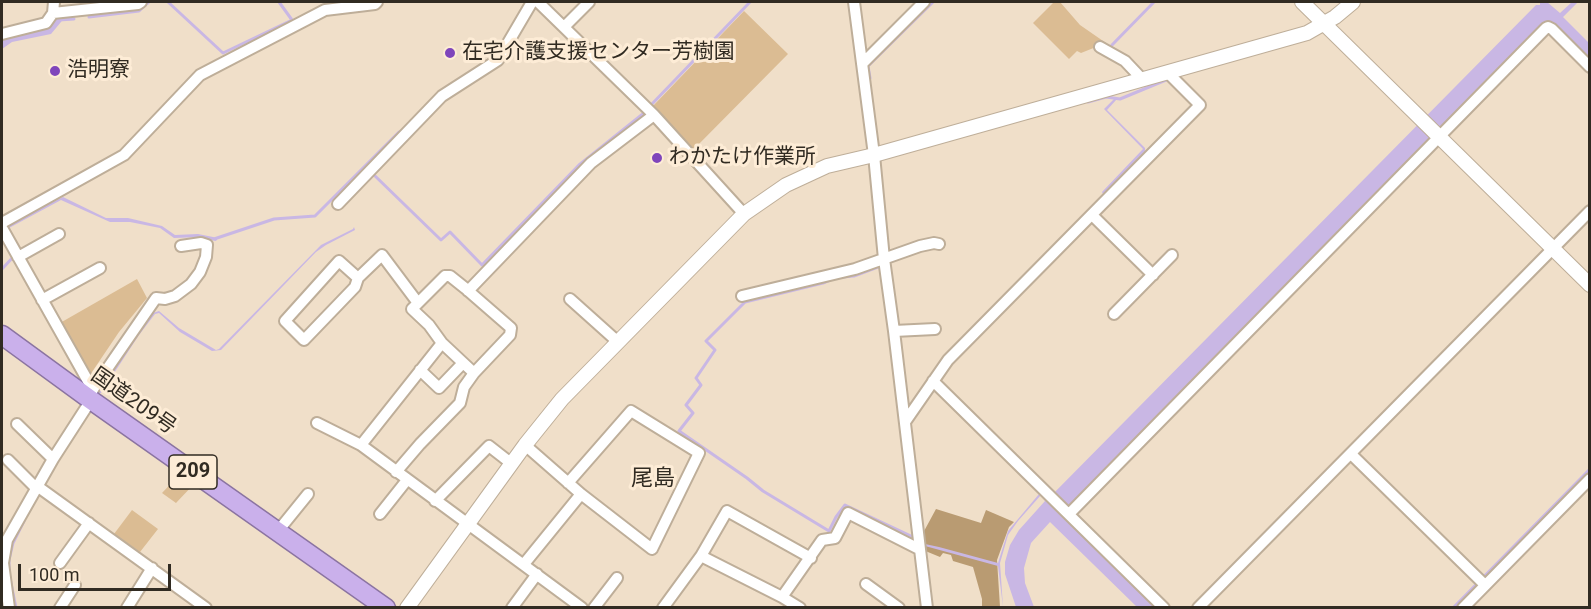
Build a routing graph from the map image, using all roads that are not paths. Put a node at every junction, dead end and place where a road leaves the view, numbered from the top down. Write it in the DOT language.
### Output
graph roads {
  1 [pos="141,2"];
  2 [pos="377,2"];
  3 [pos="532,2"];
  4 [pos="538,2"];
  5 [pos="589,2"];
  6 [pos="854,2"];
  7 [pos="924,2"];
  8 [pos="1302,2"];
  9 [pos="1353,2"];
  10 [pos="53,7"];
  11 [pos="1324,24"];
  12 [pos="564,27"];
  13 [pos="2,34"];
  14 [pos="1100,47"];
  15 [pos="862,64"];
  16 [pos="1590,67"];
  17 [pos="1167,72"];
  18 [pos="1142,79"];
  19 [pos="654,115"];
  20 [pos="1437,135"];
  21 [pos="874,155"];
  22 [pos="338,204"];
  23 [pos="1590,211"];
  24 [pos="744,214"];
  25 [pos="1092,215"];
  26 [pos="2,223"];
  27 [pos="2,228"];
  28 [pos="59,234"];
  29 [pos="939,244"];
  30 [pos="181,246"];
  31 [pos="1553,249"];
  32 [pos="1172,255"];
  33 [pos="18,257"];
  34 [pos="884,259"];
  35 [pos="100,268"];
  36 [pos="1153,275"];
  37 [pos="358,278"];
  38 [pos="1590,285"];
  39 [pos="468,291"];
  40 [pos="742,296"];
  41 [pos="570,299"];
  42 [pos="42,300"];
  43 [pos="418,303"];
  44 [pos="1114,314"];
  45 [pos="935,329"];
  46 [pos="894,331"];
  47 [pos="2,335"];
  48 [pos="618,342"];
  49 [pos="442,343"];
  50 [pos="463,363"];
  51 [pos="420,370"];
  52 [pos="474,373"];
  53 [pos="933,381"];
  54 [pos="90,396"];
  55 [pos="905,422"];
  56 [pos="317,423"];
  57 [pos="17,424"];
  58 [pos="360,445"];
  59 [pos="525,445"];
  60 [pos="1351,454"];
  61 [pos="53,459"];
  62 [pos="8,460"];
  63 [pos="512,464"];
  64 [pos="396,472"];
  65 [pos="1590,479"];
  66 [pos="407,480"];
  67 [pos="568,483"];
  68 [pos="36,487"];
  69 [pos="308,494"];
  70 [pos="581,494"];
  71 [pos="435,501"];
  72 [pos="380,514"];
  73 [pos="1069,514"];
  74 [pos="89,523"];
  75 [pos="468,525"];
  76 [pos="278,531"];
  77 [pos="919,549"];
  78 [pos="701,556"];
  79 [pos="811,558"];
  80 [pos="60,562"];
  81 [pos="524,564"];
  82 [pos="152,568"];
  83 [pos="537,574"];
  84 [pos="617,578"];
  85 [pos="866,584"];
  86 [pos="75,585"];
  87 [pos="1485,585"];
  88 [pos="782,597"];
  89 [pos="885,604"];
  90 [pos="581,607"];
  91 [pos="9,608"];
  92 [pos="60,608"];
  93 [pos="127,608"];
  94 [pos="206,608"];
  95 [pos="386,608"];
  96 [pos="407,608"];
  97 [pos="512,608"];
  98 [pos="594,608"];
  99 [pos="663,608"];
  100 [pos="800,608"];
  101 [pos="899,608"];
  102 [pos="927,608"];
  103 [pos="1164,608"];
  104 [pos="1198,608"];
  105 [pos="1463,608"];
  1 -- 10 [label="street"];
  2 -- 26 [label="street"];
  3 -- 22 [label="street"];
  4 -- 12 [label="street"];
  5 -- 12 [label="street"];
  6 -- 15 [label="street"];
  7 -- 15 [label="street"];
  8 -- 11 [label="street"];
  9 -- 11 [label="street"];
  10 -- 13 [label="street"];
  11 -- 17 [label="street"];
  11 -- 20 [label="street"];
  12 -- 19 [label="street"];
  14 -- 18 [label="street"];
  15 -- 21 [label="street"];
  16 -- 20 [label="street"];
  17 -- 18 [label="street"];
  17 -- 25 [label="street"];
  18 -- 21 [label="street"];
  19 -- 24 [label="street"];
  19 -- 39 [label="street"];
  20 -- 31 [label="street"];
  20 -- 73 [label="street"];
  21 -- 24 [label="street"];
  21 -- 34 [label="street"];
  23 -- 31 [label="street"];
  24 -- 48 [label="street"];
  25 -- 36 [label="street"];
  25 -- 53 [label="street"];
  27 -- 33 [label="street"];
  28 -- 33 [label="street"];
  29 -- 34 [label="street"];
  30 -- 54 [label="street"];
  31 -- 38 [label="street"];
  31 -- 60 [label="street"];
  32 -- 36 [label="street"];
  33 -- 42 [label="street"];
  34 -- 40 [label="street"];
  34 -- 46 [label="street"];
  35 -- 42 [label="street"];
  36 -- 44 [label="street"];
  37 -- 37 [label="street"];
  37 -- 43 [label="street"];
  39 -- 43 [label="street"];
  39 -- 52 [label="street"];
  41 -- 48 [label="street"];
  42 -- 54 [label="street"];
  43 -- 49 [label="street"];
  45 -- 46 [label="street"];
  46 -- 55 [label="street"];
  47 -- 54 [label="highway, 国道209号 / 209"];
  48 -- 59 [label="street"];
  49 -- 50 [label="street"];
  49 -- 51 [label="street"];
  50 -- 51 [label="street"];
  50 -- 52 [label="street"];
  51 -- 58 [label="street"];
  52 -- 64 [label="street"];
  53 -- 55 [label="street"];
  53 -- 73 [label="street"];
  54 -- 61 [label="street"];
  54 -- 76 [label="highway, 国道209号 / 209"];
  55 -- 77 [label="street"];
  56 -- 58 [label="street"];
  57 -- 61 [label="street"];
  58 -- 64 [label="street"];
  59 -- 63 [label="street"];
  59 -- 67 [label="street"];
  60 -- 87 [label="street"];
  60 -- 104 [label="street"];
  61 -- 68 [label="street"];
  62 -- 68 [label="street"];
  63 -- 71 [label="street"];
  63 -- 75 [label="street"];
  64 -- 66 [label="street"];
  65 -- 87 [label="street"];
  66 -- 71 [label="street"];
  66 -- 72 [label="street"];
  67 -- 70 [label="street"];
  67 -- 70 [label="street"];
  68 -- 74 [label="street"];
  68 -- 91 [label="street"];
  69 -- 76 [label="street"];
  70 -- 81 [label="street"];
  71 -- 75 [label="street"];
  73 -- 103 [label="street"];
  74 -- 80 [label="street"];
  74 -- 82 [label="street"];
  75 -- 81 [label="street"];
  75 -- 96 [label="street"];
  76 -- 95 [label="highway, 国道209号 / 209"];
  77 -- 79 [label="street"];
  77 -- 102 [label="street"];
  78 -- 79 [label="street"];
  78 -- 88 [label="street"];
  78 -- 99 [label="street"];
  79 -- 88 [label="street"];
  81 -- 83 [label="street"];
  82 -- 93 [label="street"];
  82 -- 94 [label="street"];
  83 -- 90 [label="street"];
  83 -- 97 [label="street"];
  84 -- 98 [label="street"];
  85 -- 89 [label="street"];
  86 -- 92 [label="street"];
  87 -- 105 [label="street"];
  88 -- 100 [label="street"];
  89 -- 101 [label="street"];
}
